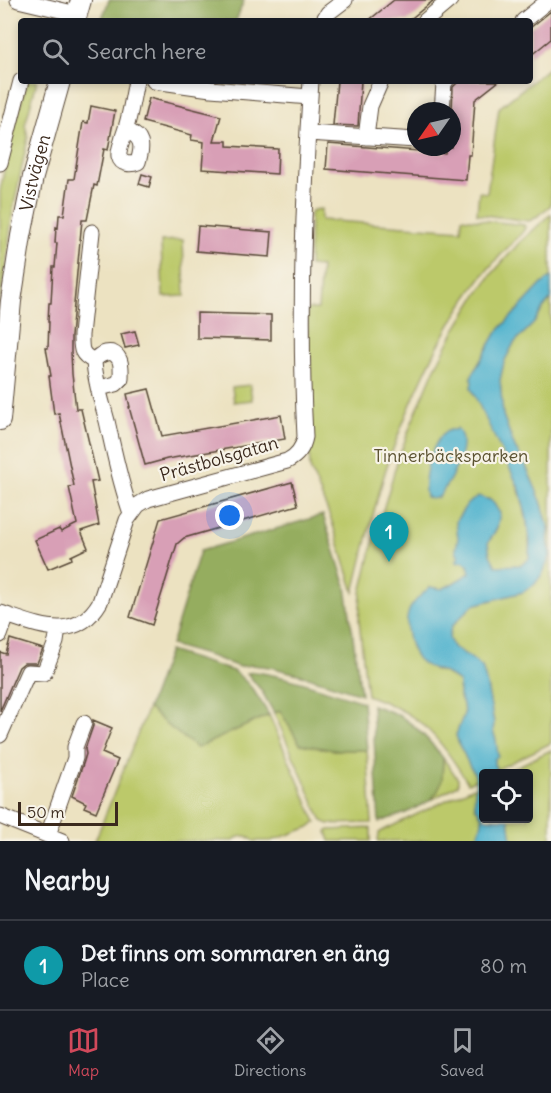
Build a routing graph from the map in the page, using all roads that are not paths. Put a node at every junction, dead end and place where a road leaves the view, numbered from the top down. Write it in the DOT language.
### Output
graph roads {
  1 [pos="18,0"];
  2 [pos="345,0"];
  3 [pos="450,0"];
  4 [pos="539,3"];
  5 [pos="42,9"];
  6 [pos="78,12"];
  7 [pos="325,18"];
  8 [pos="429,18"];
  9 [pos="526,18"];
  10 [pos="20,84"];
  11 [pos="59,84"];
  12 [pos="135,84"];
  13 [pos="175,84"];
  14 [pos="380,84"];
  15 [pos="444,84"];
  16 [pos="311,89"];
  17 [pos="443,102"];
  18 [pos="126,130"];
  19 [pos="309,133"];
  20 [pos="366,136"];
  21 [pos="407,139"];
  22 [pos="1,154"];
  23 [pos="92,232"];
  24 [pos="93,361"];
  25 [pos="99,388"];
  26 [pos="0,409"];
  27 [pos="0,420"];
  28 [pos="131,513"];
  29 [pos="3,614"];
  30 [pos="58,629"];
  31 [pos="0,635"];
  32 [pos="84,723"];
  33 [pos="0,735"];
  34 [pos="0,816"];
  35 [pos="57,839"];
  1 -- 5 [label="street"];
  2 -- 7 [label="street"];
  3 -- 8 [label="street"];
  4 -- 9 [label="street"];
  5 -- 6 [label="street"];
  10 -- 22 [label="street, Vistvägen"];
  11 -- 26 [label="main road, Vistvägen"];
  12 -- 18 [label="street"];
  13 -- 16 [label="street"];
  14 -- 20 [label="street"];
  15 -- 17 [label="street"];
  16 -- 19 [label="street, Prästbolsgatan"];
  19 -- 20 [label="street"];
  19 -- 28 [label="street, Prästbolsgatan"];
  20 -- 21 [label="street"];
  23 -- 24 [label="street"];
  24 -- 25 [label="street"];
  24 -- 25 [label="street"];
  25 -- 28 [label="street"];
  26 -- 27 [label="main road, Vistvägen"];
  28 -- 30 [label="street"];
  29 -- 30 [label="street"];
  29 -- 31 [label="street"];
  30 -- 33 [label="street"];
  32 -- 35 [label="street"];
  34 -- 35 [label="street"];
}
